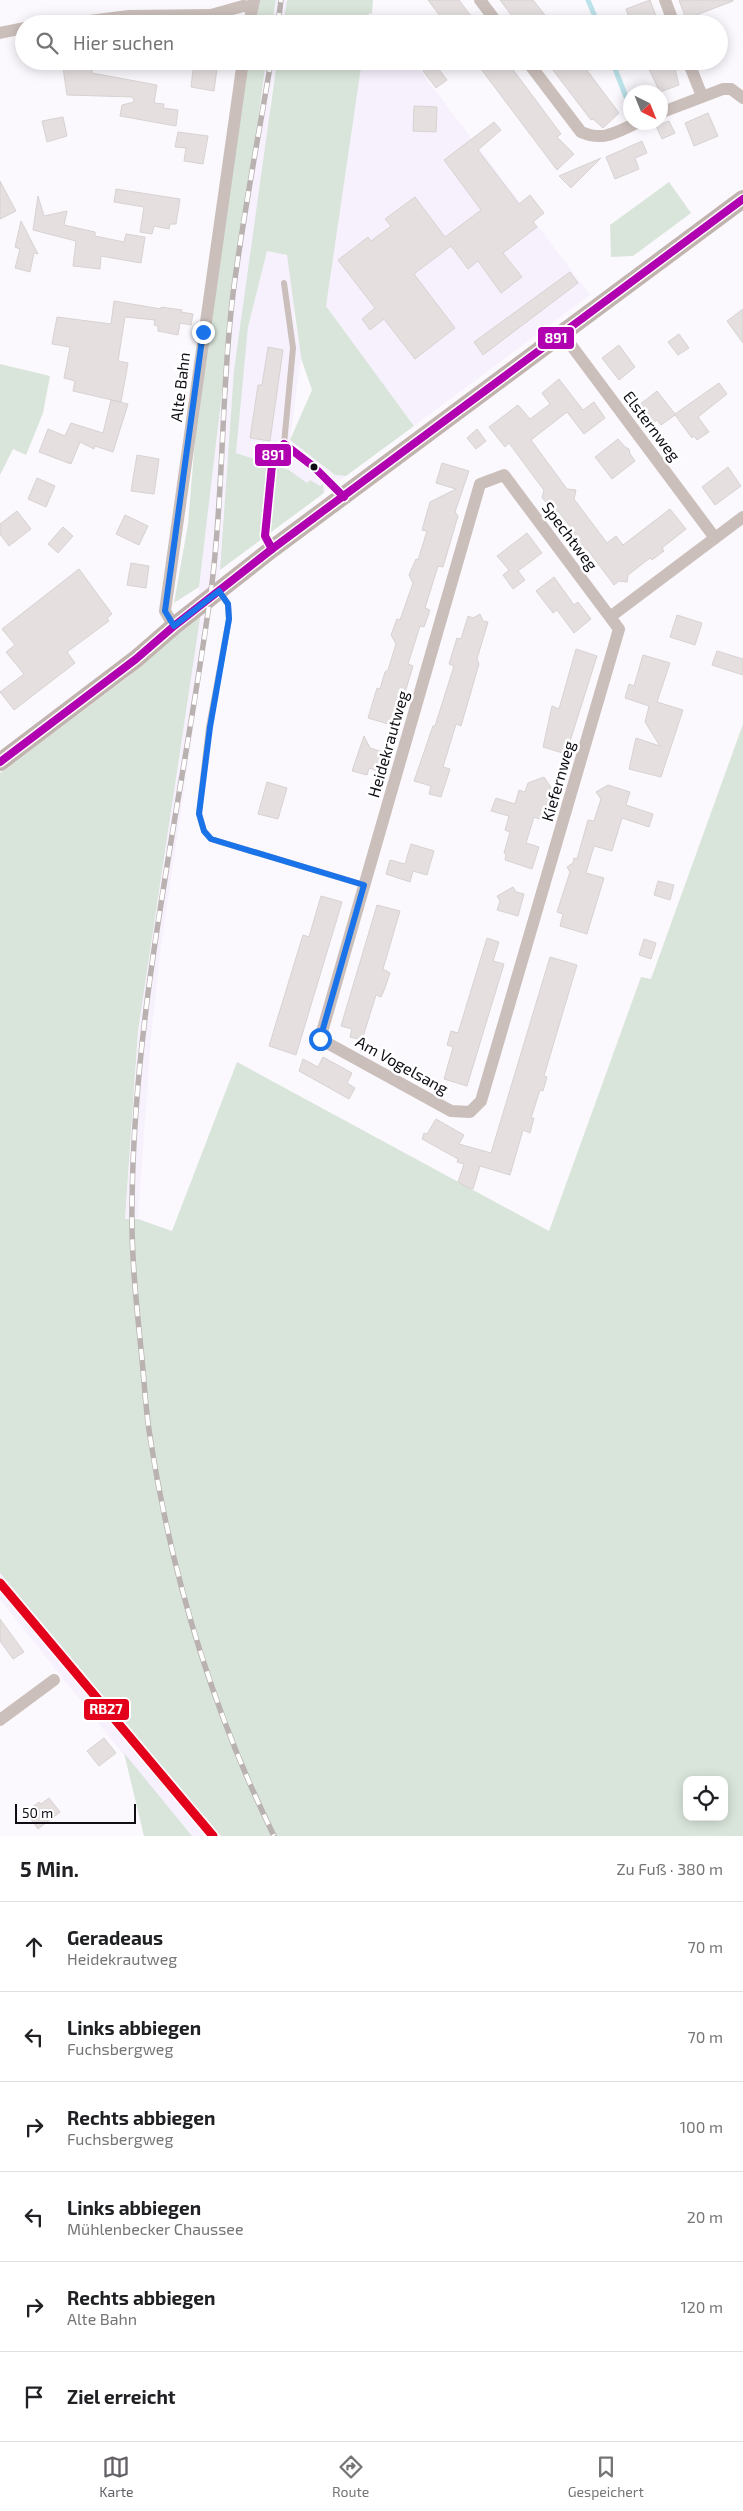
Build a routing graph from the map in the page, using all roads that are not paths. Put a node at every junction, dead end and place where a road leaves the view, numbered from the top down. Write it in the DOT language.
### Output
graph roads {
  1 [pos="480,0"];
  2 [pos="665,0"];
  3 [pos="253,3"];
  4 [pos="224,15"];
  5 [pos="491,15"];
  6 [pos="671,15"];
  7 [pos="15,30"];
  8 [pos="0,33"];
  9 [pos="243,70"];
  10 [pos="534,70"];
  11 [pos="692,70"];
  12 [pos="702,96"];
  13 [pos="743,98"];
  14 [pos="668,110"];
  15 [pos="623,128"];
  16 [pos="743,199"];
  17 [pos="284,282"];
  18 [pos="562,333"];
  19 [pos="284,444"];
  20 [pos="504,475"];
  21 [pos="344,497"];
  22 [pos="743,517"];
  23 [pos="715,538"];
  24 [pos="272,549"];
  25 [pos="219,591"];
  26 [pos="610,616"];
  27 [pos="174,626"];
  28 [pos="0,762"];
  29 [pos="364,885"];
  30 [pos="320,1039"];
  31 [pos="470,1112"];
  32 [pos="54,1680"];
  33 [pos="0,1720"];
  1 -- 5 [label="street"];
  2 -- 6 [label="street"];
  3 -- 4 [label="street"];
  7 -- 8 [label="street"];
  9 -- 27 [label="street, Alte Bahn"];
  10 -- 15 [label="street"];
  11 -- 12 [label="street"];
  12 -- 13 [label="street"];
  12 -- 14 [label="street"];
  16 -- 18 [label="main road"];
  17 -- 19 [label="lane"];
  18 -- 21 [label="main road"];
  18 -- 23 [label="street, Elsternweg"];
  19 -- 21 [label="lane"];
  19 -- 24 [label="lane"];
  20 -- 26 [label="street, Spechtweg"];
  20 -- 29 [label="street, Heidekrautweg"];
  21 -- 24 [label="main road"];
  22 -- 23 [label="street"];
  23 -- 26 [label="street"];
  24 -- 25 [label="main road"];
  25 -- 27 [label="main road"];
  25 -- 29 [label="lane"];
  26 -- 31 [label="street, Kiefernweg"];
  27 -- 28 [label="main road"];
  29 -- 30 [label="street, Heidekrautweg"];
  30 -- 31 [label="street, Am Vogelsang"];
  32 -- 33 [label="street"];
}
